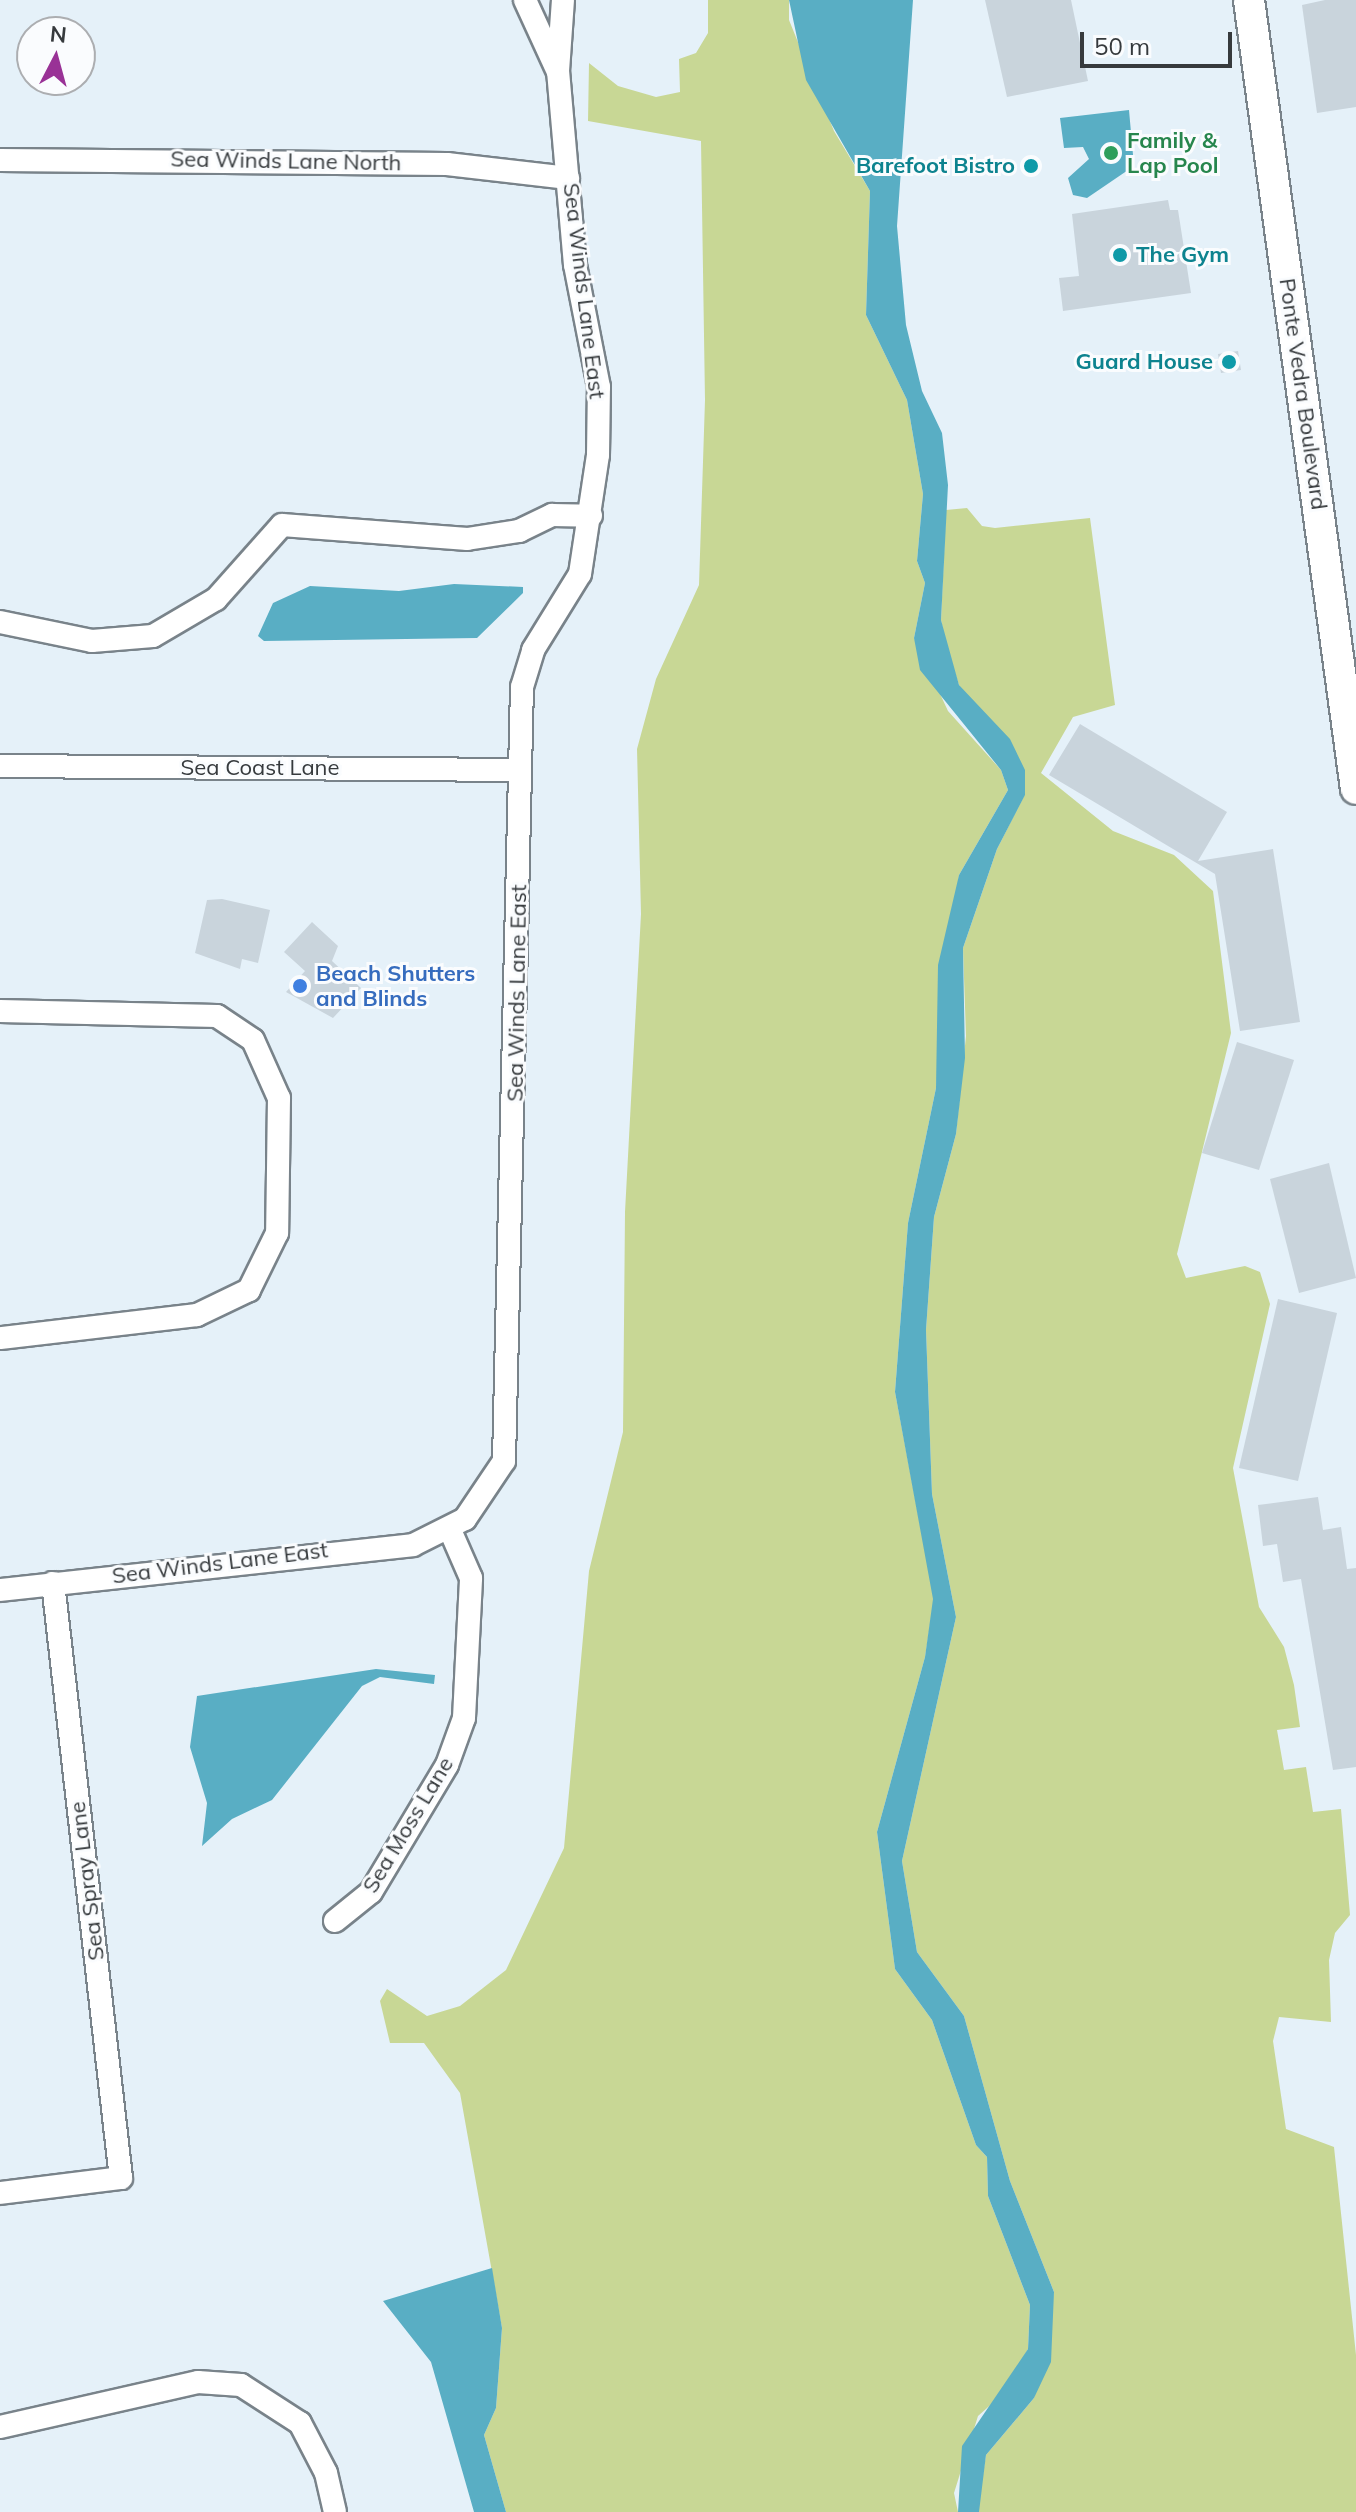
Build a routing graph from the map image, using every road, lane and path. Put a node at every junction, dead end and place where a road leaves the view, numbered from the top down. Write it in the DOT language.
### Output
graph roads {
  1 [pos="525,0"];
  2 [pos="563,0"];
  3 [pos="1249,0"];
  4 [pos="558,71"];
  5 [pos="2,160"];
  6 [pos="568,178"];
  7 [pos="591,516"];
  8 [pos="0,622"];
  9 [pos="0,766"];
  10 [pos="520,770"];
  11 [pos="1356,789"];
  12 [pos="0,1011"];
  13 [pos="0,1338"];
  14 [pos="450,1530"];
  15 [pos="53,1583"];
  16 [pos="0,1590"];
  17 [pos="335,1921"];
  18 [pos="0,2193"];
  19 [pos="0,2427"];
  20 [pos="335,2512"];
  1 -- 4 [label="street"];
  2 -- 4 [label="street, Sea Winds Lane East"];
  3 -- 11 [label="street, Ponte Vedra Boulevard"];
  4 -- 6 [label="street, Sea Winds Lane East"];
  5 -- 6 [label="street, Sea Winds Lane North"];
  6 -- 7 [label="street, Sea Winds Lane East"];
  7 -- 8 [label="street"];
  7 -- 10 [label="street, Sea Winds Lane East"];
  9 -- 10 [label="street, Sea Coast Lane"];
  10 -- 14 [label="street, Sea Winds Lane East"];
  12 -- 13 [label="street"];
  14 -- 15 [label="street, Sea Winds Lane East"];
  14 -- 17 [label="street, Sea Moss Lane"];
  15 -- 16 [label="street, Sea Winds Lane East"];
  15 -- 18 [label="street, Sea Spray Lane"];
  19 -- 20 [label="street"];
}
